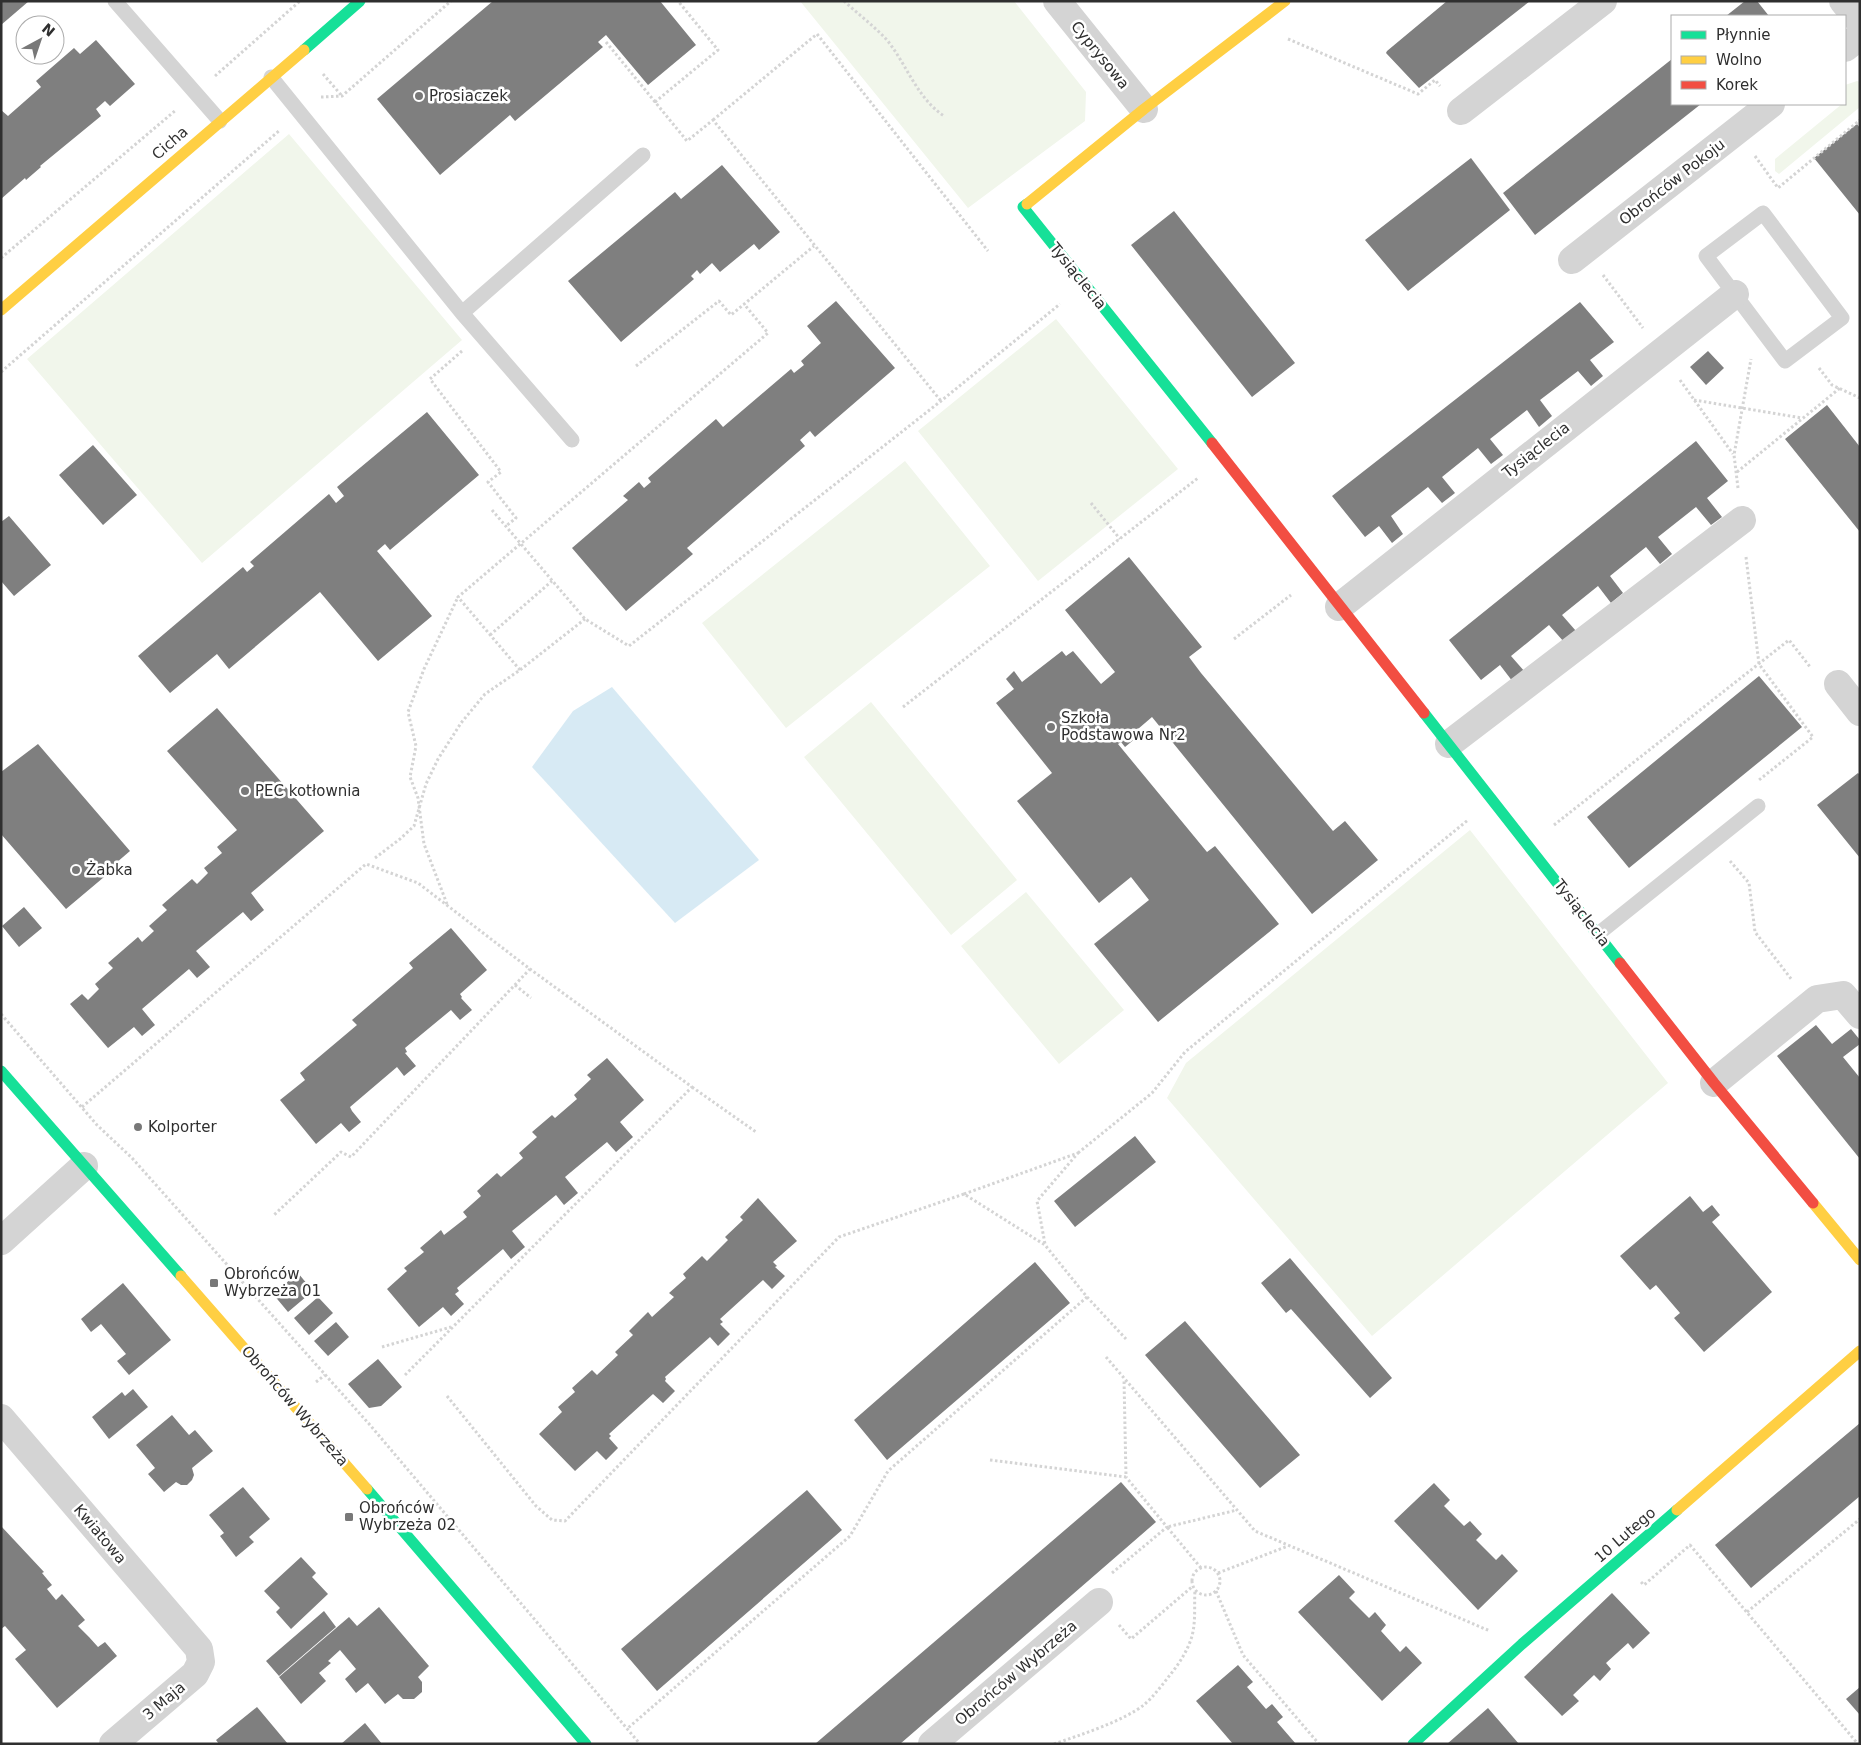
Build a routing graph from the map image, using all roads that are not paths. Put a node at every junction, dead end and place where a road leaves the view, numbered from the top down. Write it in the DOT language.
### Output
graph roads {
  1 [pos="115,1"];
  2 [pos="360,1"];
  3 [pos="1057,1"];
  4 [pos="1285,1"];
  5 [pos="1603,1"];
  6 [pos="1843,1"];
  7 [pos="1860,22"];
  8 [pos="1860,36"];
  9 [pos="1846,47"];
  10 [pos="271,77"];
  11 [pos="1771,105"];
  12 [pos="1144,109"];
  13 [pos="1461,111"];
  14 [pos="220,120"];
  15 [pos="643,155"];
  16 [pos="1572,260"];
  17 [pos="1735,294"];
  18 [pos="1,310"];
  19 [pos="462,313"];
  20 [pos="572,440"];
  21 [pos="1742,520"];
  22 [pos="1339,607"];
  23 [pos="1838,684"];
  24 [pos="1860,712"];
  25 [pos="1449,744"];
  26 [pos="1758,806"];
  27 [pos="1598,934"];
  28 [pos="1860,1015"];
  29 [pos="1,1071"];
  30 [pos="1714,1083"];
  31 [pos="84,1166"];
  32 [pos="1,1241"];
  33 [pos="1860,1260"];
  34 [pos="1860,1351"];
  35 [pos="1,1418"];
  36 [pos="1099,1602"];
  37 [pos="199,1650"];
  38 [pos="113,1744"];
  39 [pos="586,1744"];
  40 [pos="932,1744"];
  41 [pos="1412,1744"];
  1 -- 14 [label="lane"];
  2 -- 10 [label="street, Cicha"];
  3 -- 12 [label="street, Cyprysowa"];
  4 -- 12 [label="street, Tysiąclecia"];
  5 -- 13 [label="street"];
  6 -- 7 [label="street"];
  8 -- 9 [label="street"];
  10 -- 14 [label="street, Cicha"];
  10 -- 19 [label="lane"];
  11 -- 16 [label="street, Obrońców Pokoju"];
  12 -- 22 [label="street, Tysiąclecia"];
  14 -- 18 [label="street, Cicha"];
  15 -- 19 [label="lane"];
  17 -- 17 [label="lane"];
  17 -- 22 [label="street, Tysiąclecia"];
  19 -- 20 [label="lane"];
  21 -- 25 [label="street"];
  22 -- 25 [label="street, Tysiąclecia"];
  23 -- 24 [label="street"];
  25 -- 27 [label="street, Tysiąclecia"];
  26 -- 27 [label="lane"];
  27 -- 30 [label="street, Tysiąclecia"];
  28 -- 30 [label="street"];
  29 -- 31 [label="street, Obrońców Wybrzeża"];
  30 -- 33 [label="street, Tysiąclecia"];
  31 -- 32 [label="street"];
  31 -- 39 [label="street, Obrońców Wybrzeża"];
  34 -- 41 [label="street, 10 Lutego"];
  35 -- 37 [label="street, Kwiatowa"];
  36 -- 40 [label="street, Obrońców Wybrzeża"];
  37 -- 38 [label="street, 3 Maja"];
}
